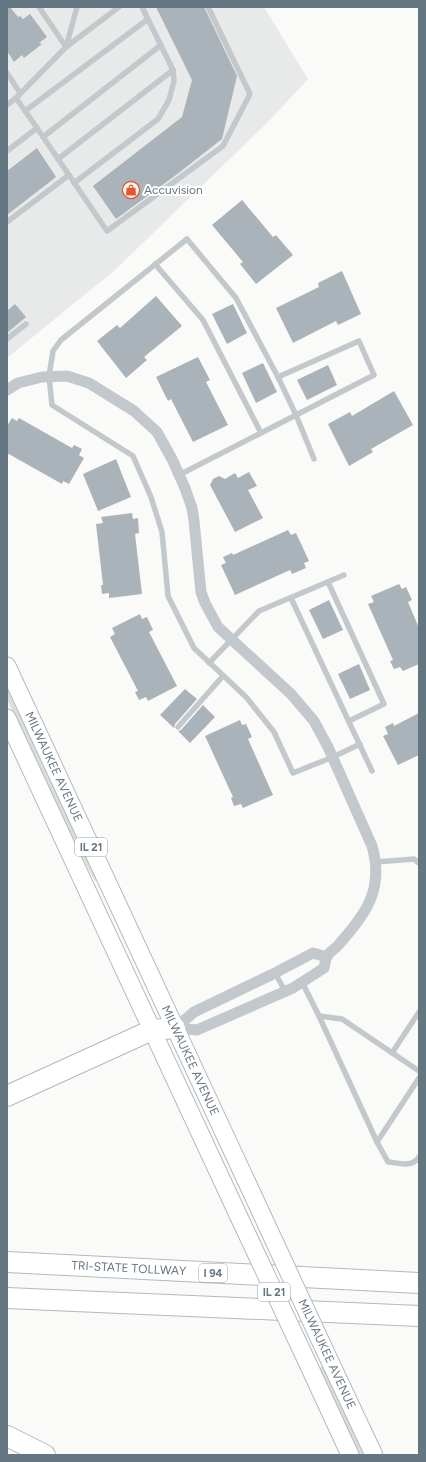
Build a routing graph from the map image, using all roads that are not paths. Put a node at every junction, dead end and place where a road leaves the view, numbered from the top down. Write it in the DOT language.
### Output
graph roads {
  1 [pos="38,7"];
  2 [pos="77,7"];
  3 [pos="119,7"];
  4 [pos="142,7"];
  5 [pos="208,7"];
  6 [pos="148,19"];
  7 [pos="161,45"];
  8 [pos="66,47"];
  9 [pos="173,70"];
  10 [pos="7,73"];
  11 [pos="20,93"];
  12 [pos="16,98"];
  13 [pos="7,105"];
  14 [pos="25,111"];
  15 [pos="37,128"];
  16 [pos="43,137"];
  17 [pos="7,151"];
  18 [pos="58,159"];
  19 [pos="69,175"];
  20 [pos="74,183"];
  21 [pos="7,222"];
  22 [pos="155,264"];
  23 [pos="26,324"];
  24 [pos="7,339"];
  25 [pos="49,376"];
  26 [pos="278,377"];
  27 [pos="7,390"];
  28 [pos="296,415"];
  29 [pos="262,433"];
  30 [pos="314,459"];
  31 [pos="179,476"];
  32 [pos="344,575"];
  33 [pos="328,582"];
  34 [pos="291,598"];
  35 [pos="232,639"];
  36 [pos="209,663"];
  37 [pos="7,666"];
  38 [pos="223,676"];
  39 [pos="7,718"];
  40 [pos="349,721"];
  41 [pos="178,727"];
  42 [pos="360,744"];
  43 [pos="333,757"];
  44 [pos="372,771"];
  45 [pos="376,862"];
  46 [pos="419,863"];
  47 [pos="327,956"];
  48 [pos="275,973"];
  49 [pos="302,982"];
  50 [pos="285,991"];
  51 [pos="419,1012"];
  52 [pos="319,1016"];
  53 [pos="175,1028"];
  54 [pos="152,1030"];
  55 [pos="392,1053"];
  56 [pos="419,1071"];
  57 [pos="419,1078"];
  58 [pos="7,1096"];
  59 [pos="377,1142"];
  60 [pos="419,1157"];
  61 [pos="7,1262"];
  62 [pos="419,1283"];
  63 [pos="7,1298"];
  64 [pos="419,1316"];
  65 [pos="7,1436"];
  66 [pos="45,1455"];
  67 [pos="350,1455"];
  68 [pos="374,1455"];
  1 -- 8 [label="lane"];
  2 -- 8 [label="lane"];
  3 -- 8 [label="lane"];
  4 -- 6 [label="lane"];
  5 -- 20 [label="lane"];
  6 -- 7 [label="lane"];
  6 -- 14 [label="lane"];
  7 -- 9 [label="lane"];
  7 -- 16 [label="lane"];
  8 -- 11 [label="lane"];
  9 -- 18 [label="lane"];
  9 -- 20 [label="lane"];
  10 -- 11 [label="lane"];
  11 -- 12 [label="lane"];
  12 -- 13 [label="lane"];
  12 -- 14 [label="lane"];
  14 -- 15 [label="lane"];
  15 -- 16 [label="lane"];
  15 -- 17 [label="lane"];
  16 -- 18 [label="lane"];
  18 -- 19 [label="lane"];
  19 -- 20 [label="lane"];
  19 -- 21 [label="lane"];
  22 -- 25 [label="lane"];
  22 -- 26 [label="lane"];
  22 -- 29 [label="lane"];
  23 -- 24 [label="lane"];
  25 -- 27 [label="street"];
  25 -- 31 [label="street"];
  25 -- 36 [label="lane"];
  26 -- 28 [label="lane"];
  26 -- 28 [label="lane"];
  28 -- 29 [label="lane"];
  28 -- 30 [label="lane"];
  29 -- 31 [label="lane"];
  31 -- 35 [label="street"];
  32 -- 33 [label="lane"];
  33 -- 34 [label="lane"];
  33 -- 40 [label="lane"];
  34 -- 35 [label="lane"];
  34 -- 40 [label="lane"];
  35 -- 36 [label="lane"];
  35 -- 43 [label="street"];
  36 -- 38 [label="lane"];
  37 -- 53 [label="main road, MILWAUKEE AVENUE / IL 21"];
  38 -- 41 [label="lane"];
  38 -- 43 [label="lane"];
  39 -- 54 [label="main road, MILWAUKEE AVENUE / IL 21"];
  40 -- 42 [label="lane"];
  42 -- 43 [label="lane"];
  42 -- 44 [label="lane"];
  43 -- 45 [label="street"];
  45 -- 46 [label="lane"];
  45 -- 47 [label="street"];
  47 -- 48 [label="street"];
  47 -- 49 [label="street"];
  48 -- 50 [label="lane"];
  48 -- 53 [label="street"];
  49 -- 50 [label="street"];
  49 -- 52 [label="lane"];
  50 -- 53 [label="street"];
  51 -- 55 [label="lane"];
  52 -- 55 [label="lane"];
  52 -- 59 [label="lane"];
  53 -- 54 [label="highway"];
  53 -- 68 [label="main road, MILWAUKEE AVENUE / IL 21, bridge"];
  54 -- 58 [label="highway"];
  54 -- 67 [label="main road, MILWAUKEE AVENUE / IL 21, bridge"];
  55 -- 56 [label="lane"];
  57 -- 59 [label="lane"];
  59 -- 60 [label="lane"];
  61 -- 62 [label="highway, TRI-STATE TOLLWAY / I 94"];
  63 -- 64 [label="highway"];
  65 -- 66 [label="highway"];
}
